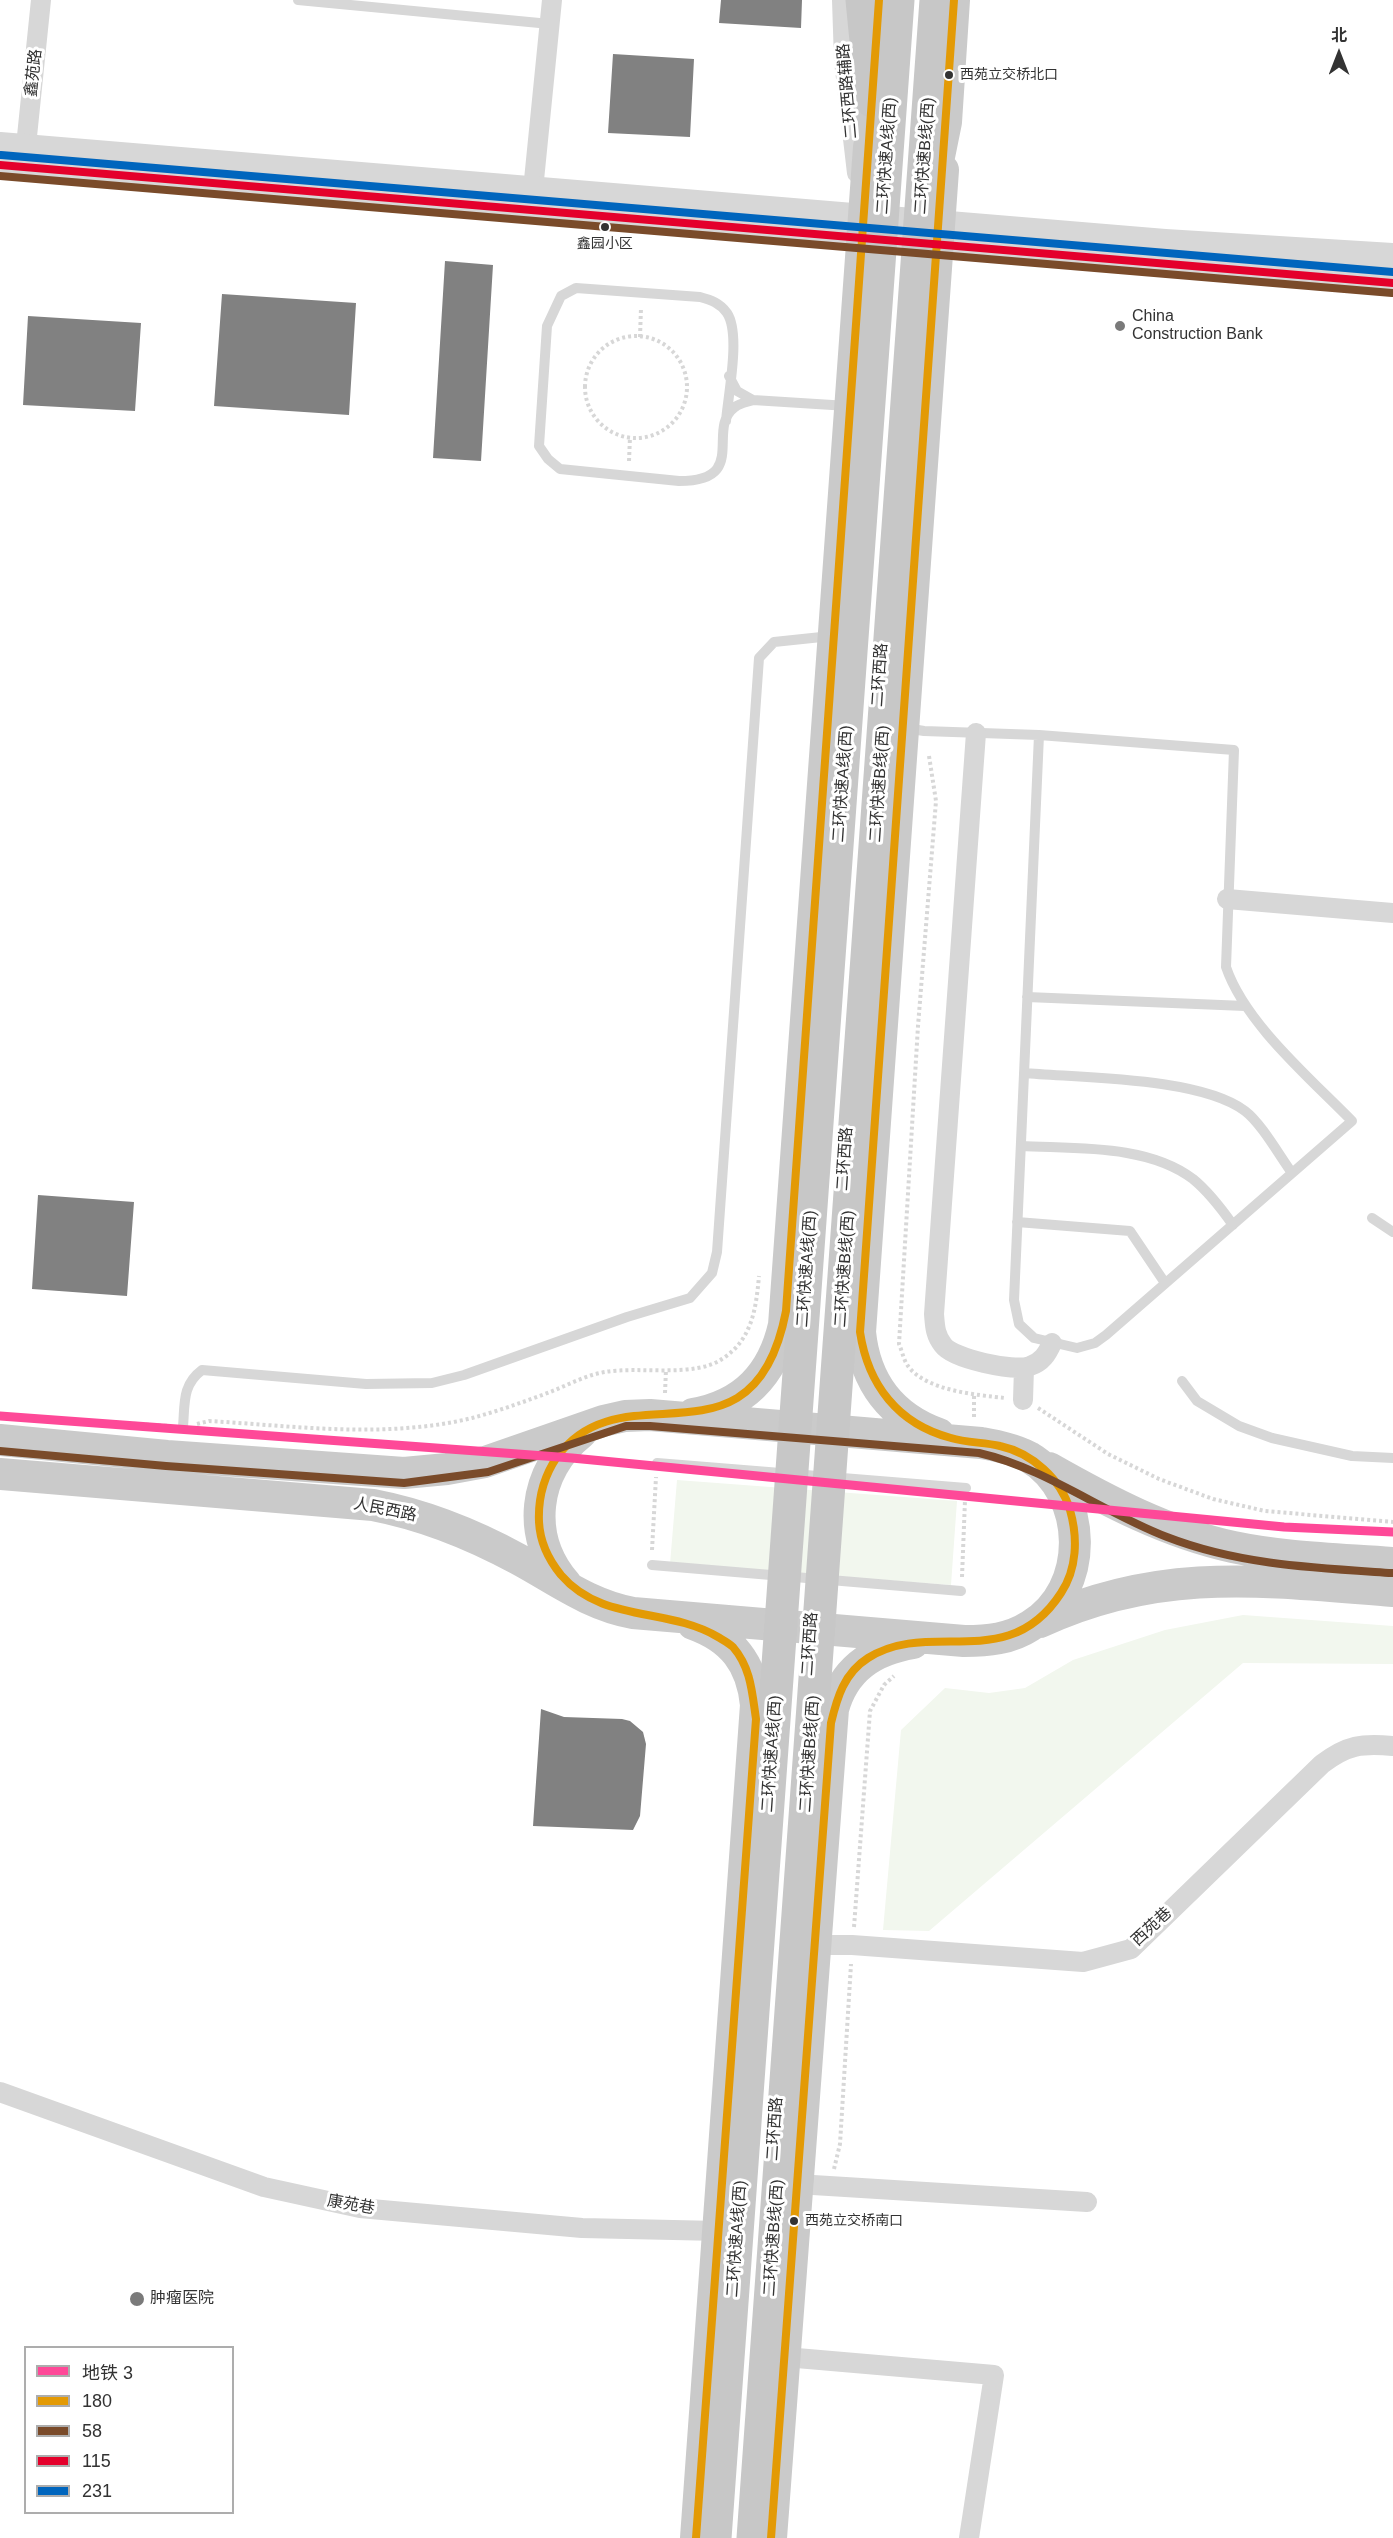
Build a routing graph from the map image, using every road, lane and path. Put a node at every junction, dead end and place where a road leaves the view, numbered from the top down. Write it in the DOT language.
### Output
graph roads {
  1 [pos="41,0"];
  2 [pos="298,0"];
  3 [pos="552,0"];
  4 [pos="843,0"];
  5 [pos="862,0"];
  6 [pos="879,0"];
  7 [pos="898,0"];
  8 [pos="936,0"];
  9 [pos="954,0"];
  10 [pos="550,24"];
  11 [pos="872,101"];
  12 [pos="0,145"];
  13 [pos="26,146"];
  14 [pos="0,165"];
  15 [pos="533,190"];
  16 [pos="873,228"];
  17 [pos="930,232"];
  18 [pos="1393,256"];
  19 [pos="1393,283"];
  20 [pos="642,294"];
  21 [pos="896,312"];
  22 [pos="640,337"];
  23 [pos="729,376"];
  24 [pos="753,400"];
  25 [pos="851,406"];
  26 [pos="726,421"];
  27 [pos="630,437"];
  28 [pos="628,477"];
  29 [pos="835,636"];
  30 [pos="903,728"];
  31 [pos="976,733"];
  32 [pos="1039,735"];
  33 [pos="1227,899"];
  34 [pos="1393,913"];
  35 [pos="1027,997"];
  36 [pos="1245,1006"];
  37 [pos="1024,1073"];
  38 [pos="1021,1146"];
  39 [pos="797,1155"];
  40 [pos="872,1161"];
  41 [pos="1292,1173"];
  42 [pos="1372,1218"];
  43 [pos="1017,1222"];
  44 [pos="1233,1225"];
  45 [pos="1393,1232"];
  46 [pos="760,1273"];
  47 [pos="1166,1283"];
  48 [pos="1052,1343"];
  49 [pos="1024,1368"];
  50 [pos="666,1369"];
  51 [pos="1182,1381"];
  52 [pos="974,1395"];
  53 [pos="1023,1400"];
  54 [pos="658,1409"];
  55 [pos="603,1421"];
  56 [pos="102,1422"];
  57 [pos="183,1427"];
  58 [pos="977,1433"];
  59 [pos="0,1440"];
  60 [pos="1028,1457"];
  61 [pos="1393,1458"];
  62 [pos="657,1463"];
  63 [pos="0,1474"];
  64 [pos="966,1488"];
  65 [pos="1393,1563"];
  66 [pos="652,1565"];
  67 [pos="961,1591"];
  68 [pos="1393,1591"];
  69 [pos="586,1599"];
  70 [pos="633,1613"];
  71 [pos="1012,1635"];
  72 [pos="964,1641"];
  73 [pos="900,1673"];
  74 [pos="1393,1746"];
  75 [pos="749,1811"];
  76 [pos="824,1819"];
  77 [pos="815,1945"];
  78 [pos="852,1945"];
  79 [pos="0,2092"];
  80 [pos="797,2184"];
  81 [pos="830,2186"];
  82 [pos="1087,2202"];
  83 [pos="719,2231"];
  84 [pos="784,2357"];
  85 [pos="696,2538"];
  86 [pos="715,2538"];
  87 [pos="723,2538"];
  88 [pos="745,2538"];
  89 [pos="753,2538"];
  90 [pos="771,2538"];
  91 [pos="969,2538"];
  1 -- 13 [label="street, 鑫苑路"];
  2 -- 10 [label="lane"];
  3 -- 10 [label="street"];
  4 -- 16 [label="street, 二环西路辅路"];
  5 -- 11 [label="highway"];
  6 -- 11 [label="main road"];
  7 -- 86 [label="highway, 二环快速A线(西)"];
  8 -- 89 [label="highway, 二环快速B线(西)"];
  9 -- 17 [label="main road"];
  10 -- 15 [label="street"];
  11 -- 16 [label="main road"];
  12 -- 13 [label="street"];
  13 -- 15 [label="street"];
  14 -- 16 [label="street"];
  15 -- 16 [label="street"];
  16 -- 17 [label="street"];
  16 -- 21 [label="main road, 二环西路"];
  16 -- 25 [label="main road"];
  17 -- 18 [label="street"];
  17 -- 19 [label="street"];
  17 -- 21 [label="main road, 二环西路"];
  17 -- 30 [label="main road"];
  20 -- 22 [label="path"];
  20 -- 23 [label="lane"];
  20 -- 28 [label="lane"];
  21 -- 87 [label="main road, 二环西路"];
  21 -- 88 [label="main road, 二环西路"];
  22 -- 27 [label="path"];
  22 -- 27 [label="path"];
  23 -- 24 [label="lane"];
  23 -- 26 [label="lane"];
  24 -- 25 [label="lane"];
  24 -- 26 [label="lane"];
  25 -- 29 [label="main road"];
  26 -- 28 [label="lane"];
  27 -- 28 [label="path"];
  29 -- 39 [label="main road"];
  29 -- 57 [label="lane"];
  30 -- 31 [label="lane"];
  30 -- 40 [label="main road"];
  31 -- 32 [label="lane"];
  31 -- 49 [label="street"];
  32 -- 33 [label="lane"];
  32 -- 35 [label="lane"];
  33 -- 34 [label="street"];
  33 -- 36 [label="lane"];
  35 -- 36 [label="lane"];
  35 -- 37 [label="lane"];
  36 -- 41 [label="lane"];
  37 -- 38 [label="lane"];
  37 -- 41 [label="lane"];
  38 -- 43 [label="lane"];
  38 -- 44 [label="lane"];
  39 -- 40 [label="main road"];
  39 -- 54 [label="main road"];
  40 -- 58 [label="main road"];
  41 -- 44 [label="lane"];
  42 -- 45 [label="lane"];
  43 -- 47 [label="lane"];
  43 -- 48 [label="lane"];
  44 -- 47 [label="lane"];
  46 -- 50 [label="path"];
  47 -- 48 [label="lane"];
  48 -- 49 [label="street"];
  49 -- 53 [label="street"];
  50 -- 54 [label="path"];
  50 -- 57 [label="path"];
  51 -- 61 [label="lane"];
  52 -- 58 [label="path"];
  54 -- 55 [label="main road"];
  54 -- 58 [label="main road"];
  55 -- 59 [label="main road"];
  55 -- 69 [label="main road"];
  56 -- 57 [label="path"];
  58 -- 60 [label="main road"];
  60 -- 65 [label="main road"];
  60 -- 71 [label="main road"];
  62 -- 64 [label="lane"];
  62 -- 66 [label="path"];
  63 -- 69 [label="main road"];
  64 -- 67 [label="path"];
  66 -- 67 [label="lane"];
  68 -- 71 [label="main road"];
  69 -- 70 [label="main road"];
  70 -- 72 [label="main road"];
  70 -- 75 [label="main road"];
  71 -- 72 [label="main road"];
  72 -- 76 [label="main road"];
  73 -- 78 [label="path"];
  74 -- 78 [label="street, 西苑巷"];
  75 -- 76 [label="main road"];
  75 -- 83 [label="main road"];
  76 -- 77 [label="main road"];
  77 -- 78 [label="street, 西苑巷"];
  77 -- 80 [label="main road"];
  78 -- 81 [label="path"];
  79 -- 83 [label="street, 康苑巷"];
  80 -- 81 [label="street"];
  80 -- 84 [label="main road"];
  81 -- 82 [label="street"];
  83 -- 85 [label="main road"];
  84 -- 90 [label="main road"];
  84 -- 91 [label="street"];
}
